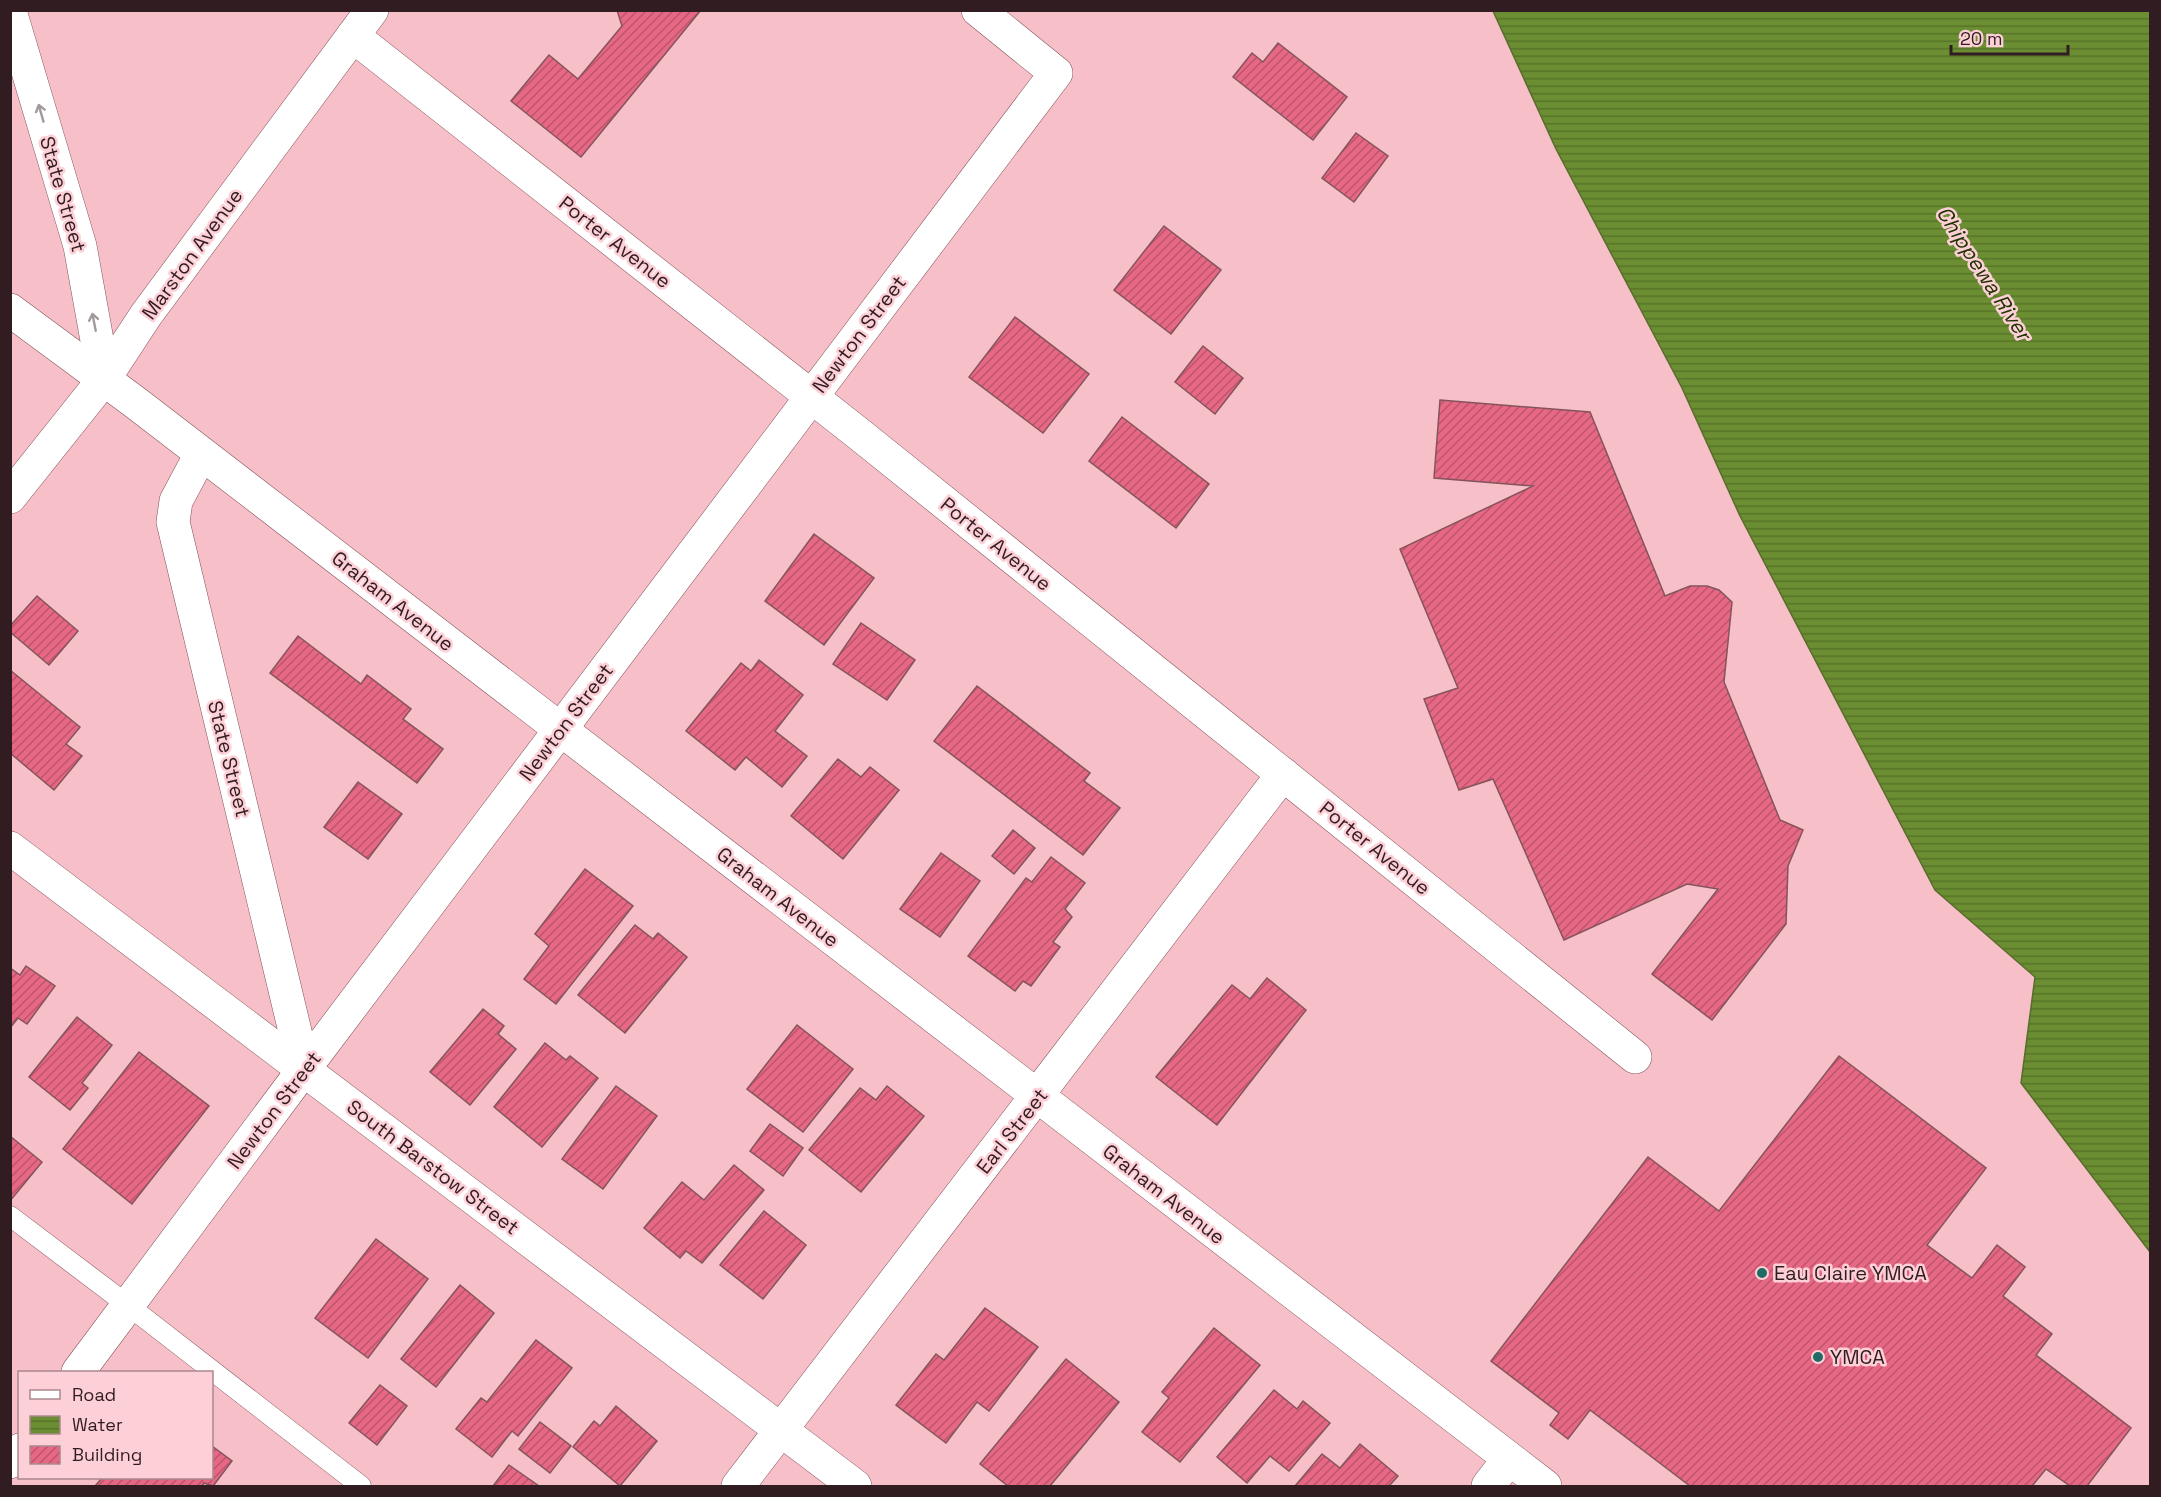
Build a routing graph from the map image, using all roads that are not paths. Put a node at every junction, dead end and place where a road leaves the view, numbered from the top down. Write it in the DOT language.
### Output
graph roads {
  1 [pos="10,10"];
  2 [pos="978,10"];
  3 [pos="363,23"];
  4 [pos="10,310"];
  5 [pos="104,379"];
  6 [pos="812,397"];
  7 [pos="201,454"];
  8 [pos="10,497"];
  9 [pos="560,730"];
  10 [pos="1283,774"];
  11 [pos="10,848"];
  12 [pos="1635,1057"];
  13 [pos="304,1069"];
  14 [pos="1038,1097"];
  15 [pos="10,1216"];
  16 [pos="129,1306"];
  17 [pos="79,1371"];
  18 [pos="782,1431"];
  19 [pos="1509,1459"];
  20 [pos="362,1486"];
  21 [pos="738,1486"];
  22 [pos="855,1486"];
  23 [pos="1488,1486"];
  24 [pos="1545,1486"];
  5 -- 1 [label="street, State Street, one-way"];
  2 -- 6 [label="street, Newton Street"];
  3 -- 5 [label="street, Marston Avenue"];
  3 -- 6 [label="street, Porter Avenue"];
  4 -- 5 [label="street, Graham Avenue"];
  5 -- 7 [label="street, Graham Avenue"];
  5 -- 8 [label="street, Marston Avenue"];
  6 -- 9 [label="street, Newton Street"];
  6 -- 10 [label="street, Porter Avenue"];
  7 -- 9 [label="street, Graham Avenue"];
  7 -- 13 [label="street, State Street"];
  9 -- 13 [label="street, Newton Street"];
  9 -- 14 [label="street, Graham Avenue"];
  10 -- 12 [label="street, Porter Avenue"];
  10 -- 14 [label="street, Earl Street"];
  11 -- 13 [label="street, South Barstow Street"];
  13 -- 16 [label="street, Newton Street"];
  13 -- 18 [label="street, South Barstow Street"];
  14 -- 18 [label="street, Earl Street"];
  14 -- 19 [label="street, Graham Avenue"];
  15 -- 16 [label="lane"];
  16 -- 17 [label="street, Newton Street"];
  16 -- 20 [label="lane"];
  18 -- 21 [label="street, Earl Street"];
  18 -- 22 [label="street, South Barstow Street"];
  19 -- 23 [label="street"];
  19 -- 24 [label="street, Graham Avenue"];
}
